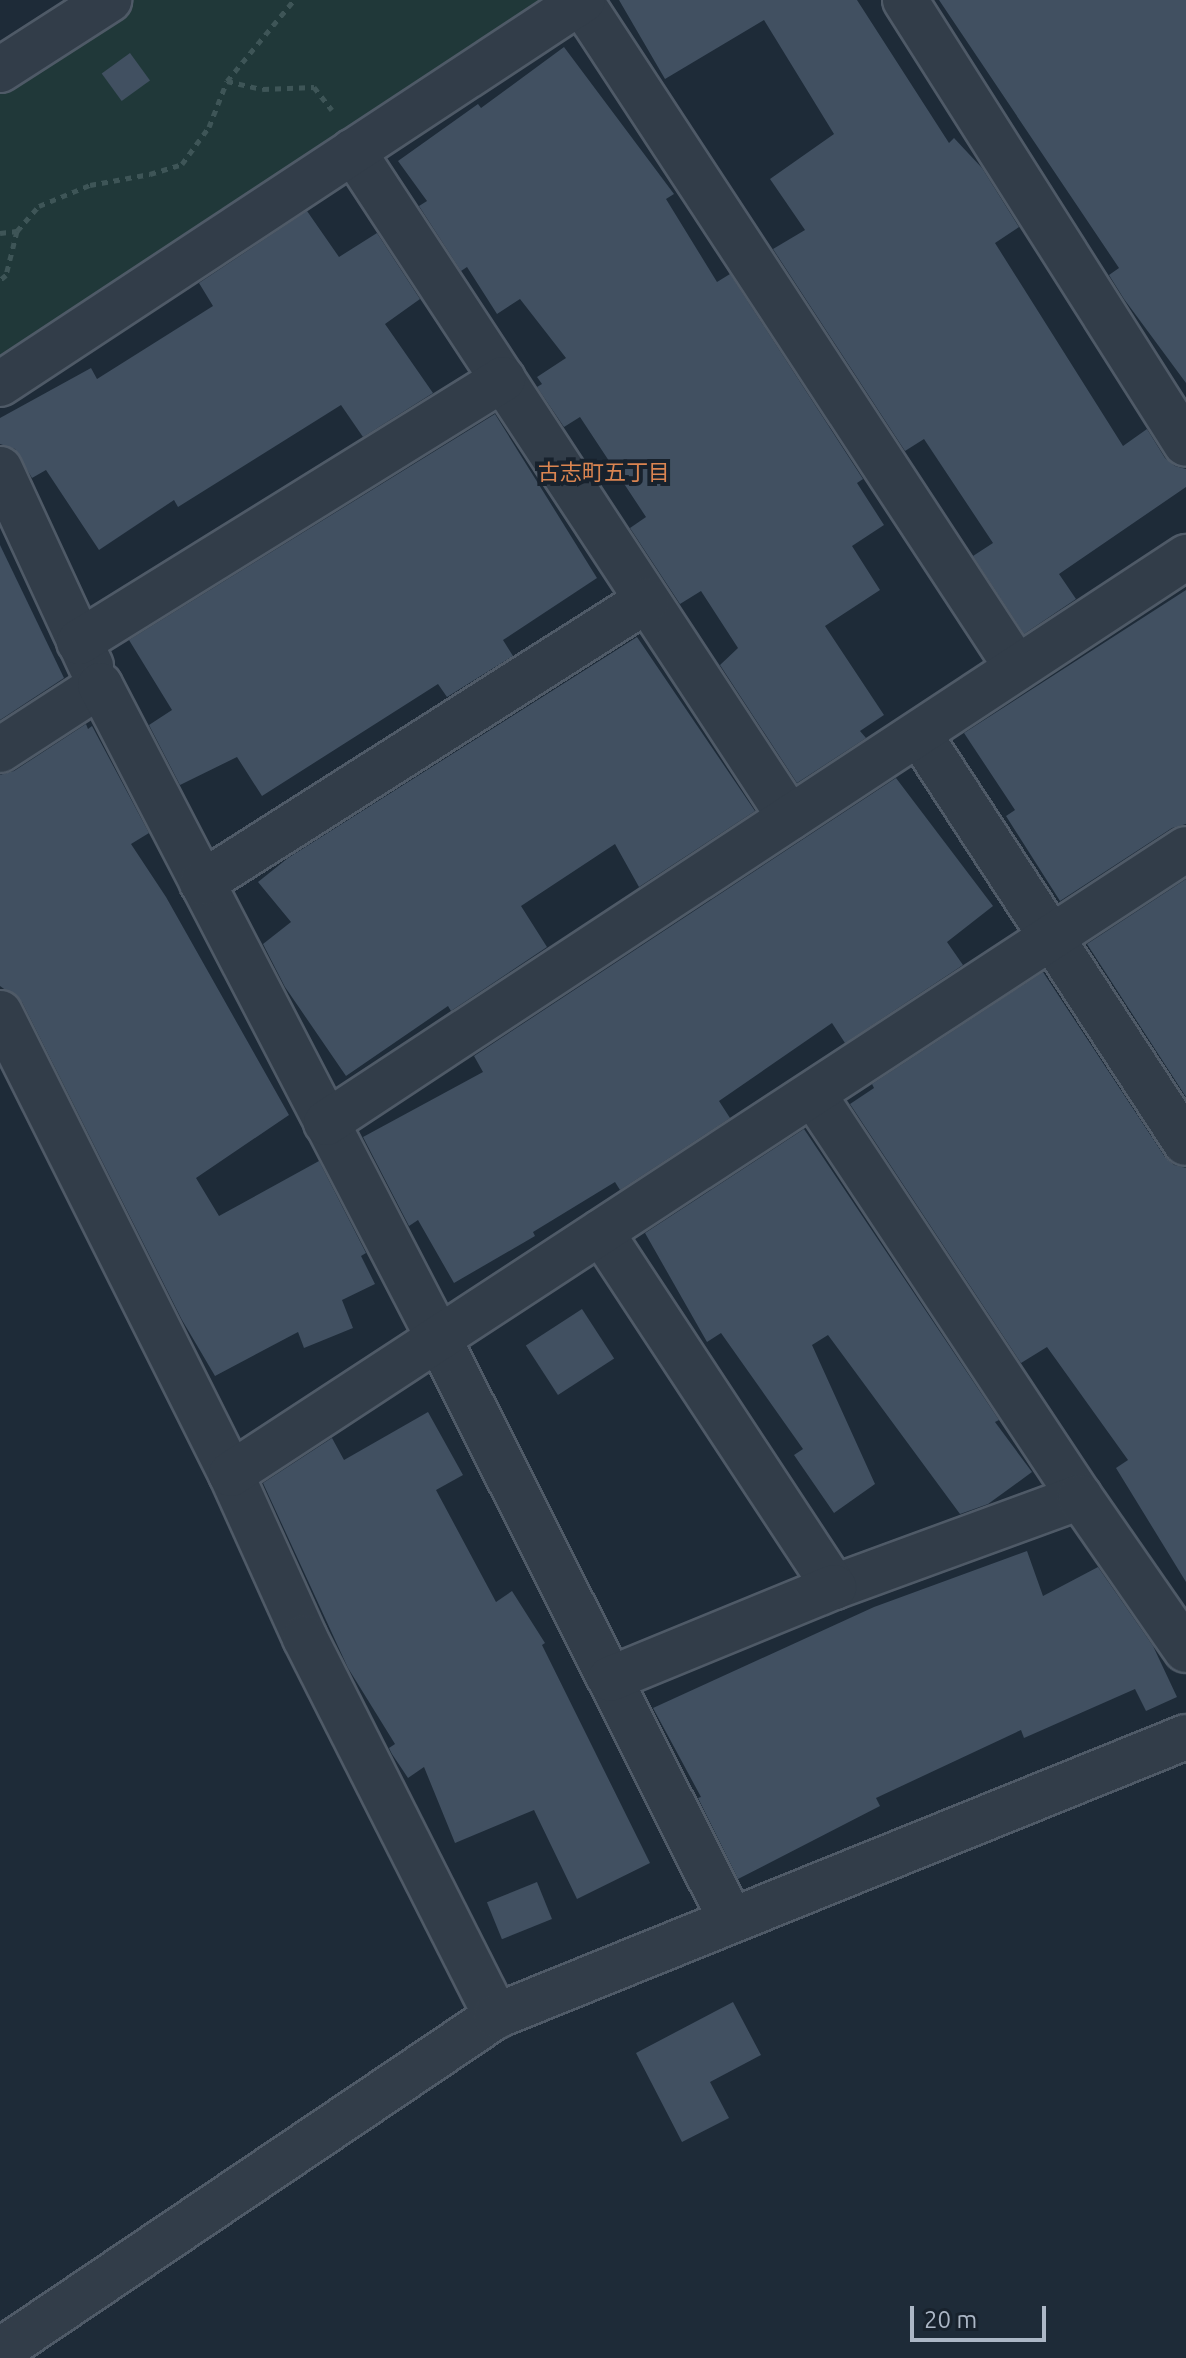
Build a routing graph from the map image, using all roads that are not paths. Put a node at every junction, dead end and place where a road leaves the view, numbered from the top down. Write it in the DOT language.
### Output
graph roads {
  1 [pos="109,0"];
  2 [pos="582,0"];
  3 [pos="905,0"];
  4 [pos="0,70"];
  5 [pos="353,151"];
  6 [pos="503,379"];
  7 [pos="0,384"];
  8 [pos="1186,444"];
  9 [pos="0,469"];
  10 [pos="1186,557"];
  11 [pos="647,600"];
  12 [pos="79,642"];
  13 [pos="1017,668"];
  14 [pos="100,685"];
  15 [pos="919,734"];
  16 [pos="0,750"];
  17 [pos="790,818"];
  18 [pos="1186,849"];
  19 [pos="202,883"];
  20 [pos="1052,937"];
  21 [pos="0,1013"];
  22 [pos="813,1094"];
  23 [pos="326,1123"];
  24 [pos="1186,1143"];
  25 [pos="601,1232"];
  26 [pos="439,1339"];
  27 [pos="231,1474"];
  28 [pos="1080,1497"];
  29 [pos="834,1587"];
  30 [pos="1186,1650"];
  31 [pos="610,1679"];
  32 [pos="1186,1737"];
  33 [pos="731,1920"];
  34 [pos="496,2016"];
  35 [pos="4,2350"];
  1 -- 4 [label="street"];
  2 -- 5 [label="street"];
  2 -- 13 [label="street"];
  3 -- 8 [label="street"];
  5 -- 6 [label="street"];
  5 -- 7 [label="street"];
  6 -- 11 [label="street"];
  6 -- 12 [label="street"];
  9 -- 12 [label="street"];
  10 -- 13 [label="street"];
  11 -- 17 [label="street"];
  11 -- 19 [label="street"];
  12 -- 14 [label="street"];
  13 -- 15 [label="street"];
  14 -- 16 [label="street"];
  14 -- 19 [label="street"];
  15 -- 17 [label="street"];
  15 -- 20 [label="street"];
  17 -- 23 [label="street"];
  18 -- 20 [label="street"];
  19 -- 23 [label="street"];
  20 -- 22 [label="street"];
  20 -- 24 [label="street"];
  21 -- 27 [label="street"];
  22 -- 25 [label="street"];
  22 -- 28 [label="street"];
  23 -- 26 [label="street"];
  25 -- 26 [label="street"];
  25 -- 29 [label="street"];
  26 -- 27 [label="street"];
  26 -- 31 [label="street"];
  27 -- 34 [label="street"];
  28 -- 29 [label="street"];
  28 -- 30 [label="street"];
  29 -- 31 [label="street"];
  31 -- 33 [label="street"];
  32 -- 33 [label="street"];
  33 -- 34 [label="street"];
  34 -- 35 [label="street"];
}
